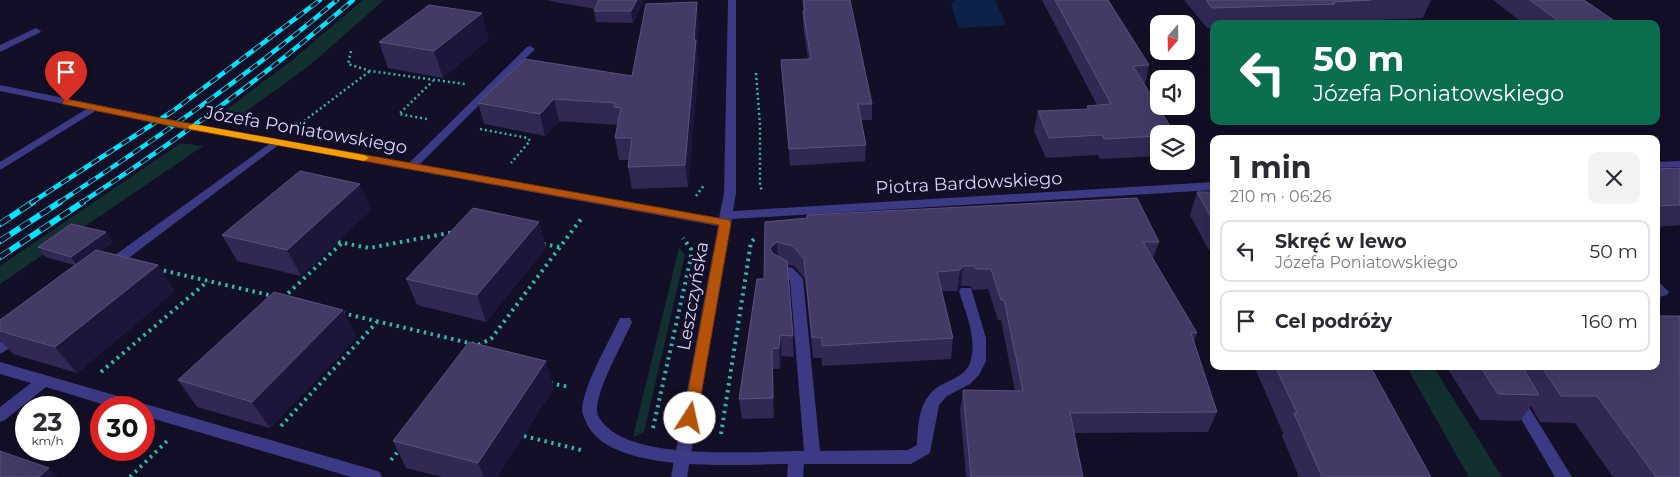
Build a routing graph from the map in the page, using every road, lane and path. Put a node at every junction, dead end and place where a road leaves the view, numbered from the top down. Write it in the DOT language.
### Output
graph roads {
  1 [pos="732,0"];
  2 [pos="36,31"];
  3 [pos="530,48"];
  4 [pos="0,49"];
  5 [pos="351,51"];
  6 [pos="756,70"];
  7 [pos="370,71"];
  8 [pos="433,81"];
  9 [pos="0,88"];
  10 [pos="490,88"];
  11 [pos="93,108"];
  12 [pos="454,124"];
  13 [pos="298,126"];
  14 [pos="276,142"];
  15 [pos="1674,164"];
  16 [pos="509,165"];
  17 [pos="1660,165"];
  18 [pos="0,166"];
  19 [pos="411,167"];
  20 [pos="1680,174"];
  21 [pos="1210,186"];
  22 [pos="765,192"];
  23 [pos="585,214"];
  24 [pos="664,214"];
  25 [pos="726,219"];
  26 [pos="457,231"];
  27 [pos="762,233"];
  28 [pos="338,242"];
  29 [pos="343,242"];
  30 [pos="541,244"];
  31 [pos="560,247"];
  32 [pos="118,260"];
  33 [pos="780,268"];
  34 [pos="102,272"];
  35 [pos="208,281"];
  36 [pos="966,291"];
  37 [pos="282,298"];
  38 [pos="292,301"];
  39 [pos="339,312"];
  40 [pos="377,321"];
  41 [pos="625,322"];
  42 [pos="32,325"];
  43 [pos="478,345"];
  44 [pos="0,349"];
  45 [pos="475,351"];
  46 [pos="0,368"];
  47 [pos="44,380"];
  48 [pos="545,381"];
  49 [pos="1511,390"];
  50 [pos="79,391"];
  51 [pos="593,392"];
  52 [pos="96,396"];
  53 [pos="155,413"];
  54 [pos="0,416"];
  55 [pos="186,422"];
  56 [pos="263,445"];
  57 [pos="402,447"];
  58 [pos="647,452"];
  59 [pos="683,458"];
  60 [pos="796,458"];
  61 [pos="813,458"];
  62 [pos="717,459"];
  63 [pos="390,462"];
  64 [pos="130,477"];
  65 [pos="374,477"];
  66 [pos="679,477"];
  67 [pos="795,477"];
  68 [pos="1564,477"];
  1 -- 25 [label="street, Leszczyńska"];
  2 -- 4 [label="street"];
  3 -- 10 [label="street"];
  5 -- 7 [label="path"];
  6 -- 22 [label="path"];
  7 -- 8 [label="path"];
  7 -- 13 [label="path"];
  8 -- 10 [label="path"];
  8 -- 12 [label="path"];
  9 -- 11 [label="street, Józefa Poniatowskiego"];
  10 -- 12 [label="street"];
  11 -- 14 [label="street, Józefa Poniatowskiego"];
  11 -- 18 [label="street"];
  12 -- 16 [label="path"];
  12 -- 19 [label="street"];
  14 -- 19 [label="street, Józefa Poniatowskiego"];
  14 -- 32 [label="street"];
  15 -- 17 [label="street"];
  15 -- 20 [label="street"];
  19 -- 24 [label="street, Józefa Poniatowskiego"];
  21 -- 25 [label="street, Piotra Bardowskiego"];
  23 -- 31 [label="path"];
  24 -- 25 [label="street, Józefa Poniatowskiego"];
  24 -- 58 [label="path"];
  25 -- 59 [label="street, Leszczyńska"];
  26 -- 29 [label="path"];
  27 -- 62 [label="path"];
  28 -- 29 [label="path"];
  29 -- 37 [label="path"];
  30 -- 31 [label="path"];
  31 -- 43 [label="path"];
  32 -- 34 [label="street"];
  32 -- 35 [label="path"];
  33 -- 61 [label="street"];
  35 -- 37 [label="path"];
  35 -- 50 [label="path"];
  36 -- 61 [label="street"];
  37 -- 38 [label="path"];
  39 -- 40 [label="path"];
  40 -- 43 [label="path"];
  40 -- 56 [label="path"];
  41 -- 51 [label="street"];
  42 -- 44 [label="street"];
  43 -- 45 [label="path"];
  46 -- 47 [label="street"];
  47 -- 50 [label="street"];
  47 -- 54 [label="street"];
  48 -- 51 [label="path"];
  49 -- 68 [label="street"];
  50 -- 52 [label="street"];
  51 -- 58 [label="street"];
  53 -- 55 [label="street"];
  55 -- 56 [label="street"];
  55 -- 64 [label="path"];
  56 -- 65 [label="street"];
  57 -- 63 [label="path"];
  58 -- 59 [label="street"];
  59 -- 62 [label="street"];
  59 -- 66 [label="street, Leszczyńska"];
  60 -- 61 [label="street"];
  60 -- 62 [label="street"];
  60 -- 67 [label="street"];
}
